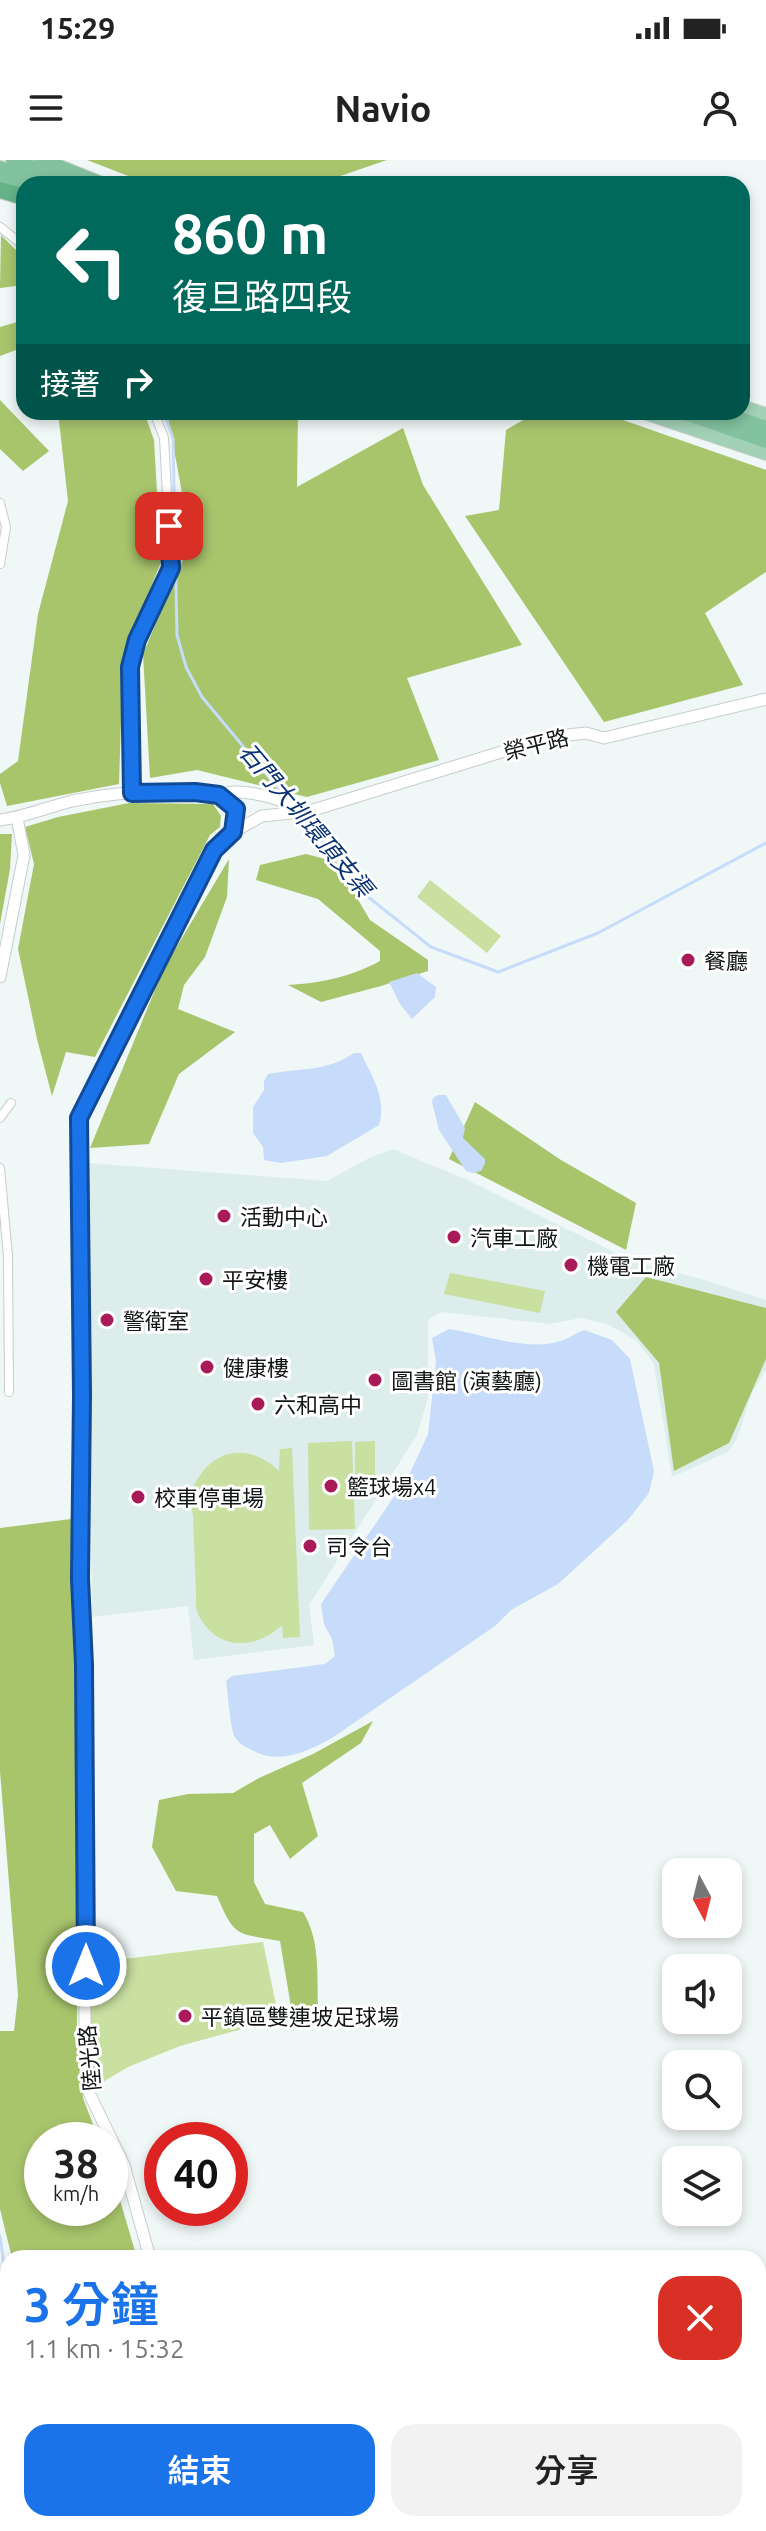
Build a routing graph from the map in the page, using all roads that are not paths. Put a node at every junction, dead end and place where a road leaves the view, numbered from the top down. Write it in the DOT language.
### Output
graph roads {
  1 [pos="13,160"];
  2 [pos="42,160"];
  3 [pos="0,168"];
  4 [pos="22,176"];
  5 [pos="55,176"];
  6 [pos="82,176"];
  7 [pos="0,227"];
  8 [pos="16,240"];
  9 [pos="157,420"];
  10 [pos="668,420"];
  11 [pos="705,420"];
  12 [pos="743,420"];
  13 [pos="766,428"];
  14 [pos="766,441"];
  15 [pos="766,453"];
  16 [pos="0,503"];
  17 [pos="0,564"];
  18 [pos="766,699"];
  19 [pos="132,793"];
  20 [pos="219,795"];
  21 [pos="310,811"];
  22 [pos="17,818"];
  23 [pos="0,820"];
  24 [pos="233,832"];
  25 [pos="0,977"];
  26 [pos="11,1103"];
  27 [pos="0,1118"];
  28 [pos="0,1168"];
  29 [pos="9,1392"];
  30 [pos="148,2250"];
  1 -- 5 [label="highway"];
  2 -- 6 [label="highway"];
  3 -- 4 [label="highway"];
  7 -- 8 [label="street"];
  9 -- 19 [label="street"];
  10 -- 15 [label="main road"];
  11 -- 14 [label="highway"];
  12 -- 13 [label="highway"];
  16 -- 17 [label="street"];
  18 -- 21 [label="street, 榮平路"];
  19 -- 20 [label="street"];
  19 -- 22 [label="street"];
  20 -- 21 [label="street"];
  20 -- 24 [label="street"];
  21 -- 24 [label="street, 榮平路"];
  22 -- 23 [label="street"];
  22 -- 25 [label="street"];
  24 -- 30 [label="street, 陸光路"];
  26 -- 27 [label="street"];
  28 -- 29 [label="street"];
}
